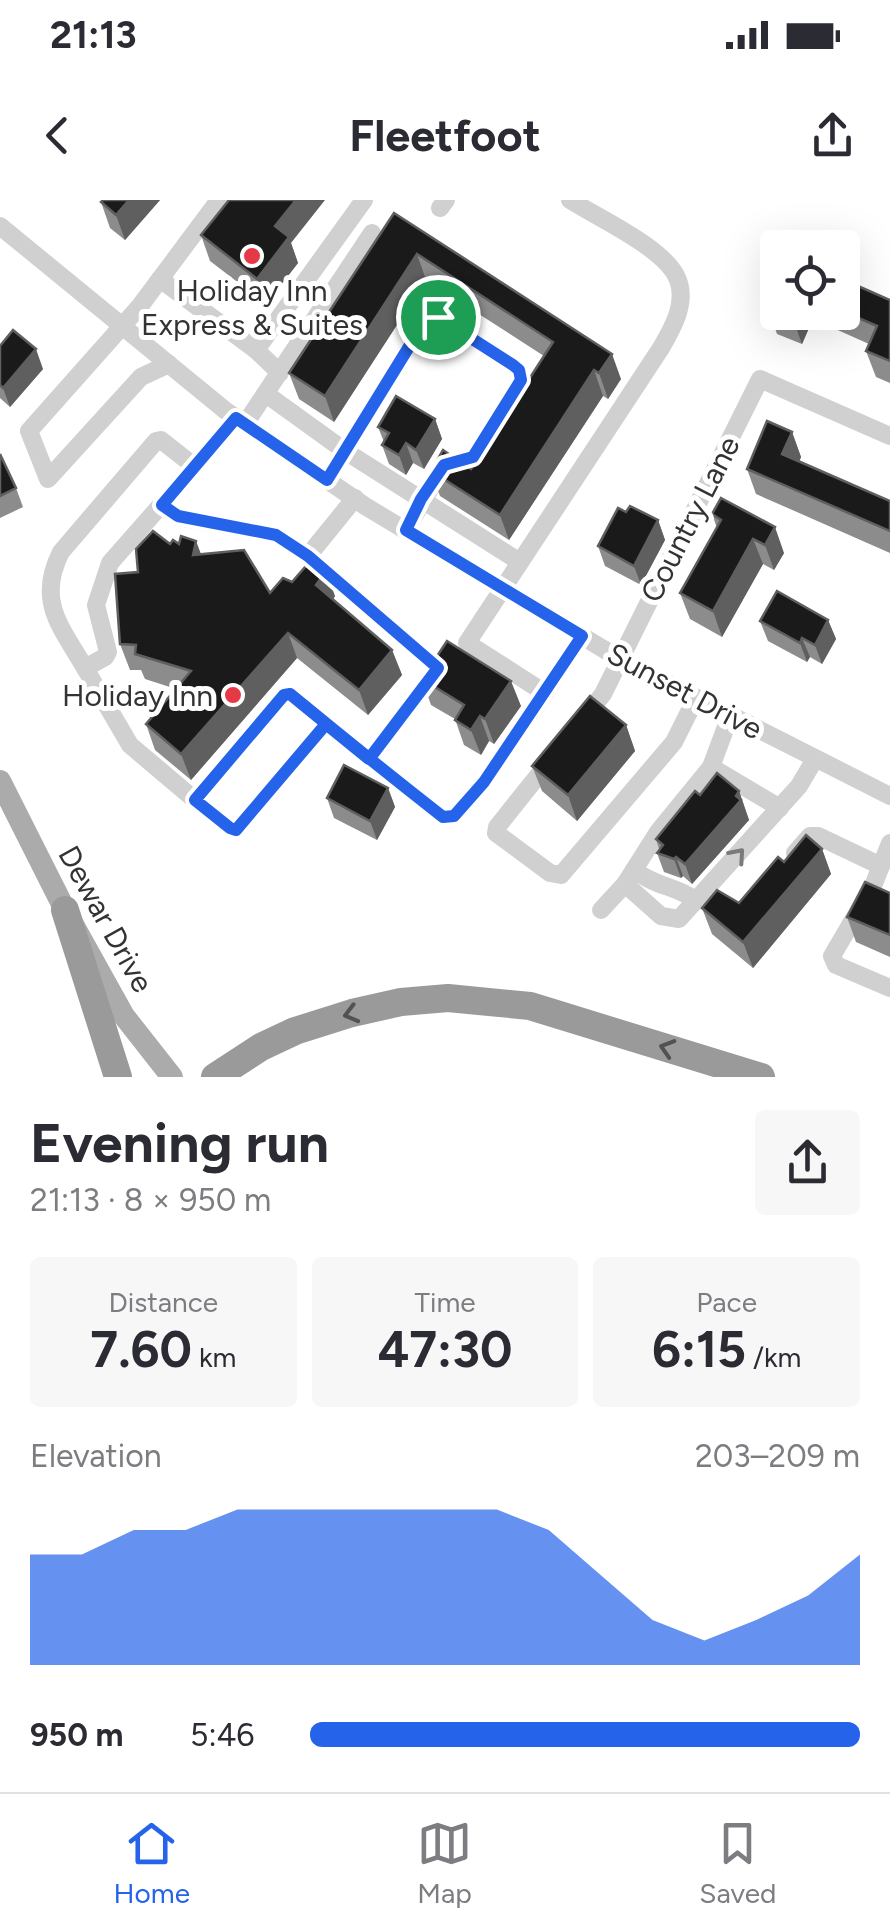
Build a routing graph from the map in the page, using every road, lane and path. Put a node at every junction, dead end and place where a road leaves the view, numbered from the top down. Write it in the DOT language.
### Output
graph roads {
  1 [pos="219,200"];
  2 [pos="364,200"];
  3 [pos="570,200"];
  4 [pos="0,226"];
  5 [pos="372,234"];
  6 [pos="160,280"];
  7 [pos="122,325"];
  8 [pos="256,350"];
  9 [pos="169,364"];
  10 [pos="280,372"];
  11 [pos="266,394"];
  12 [pos="240,421"];
  13 [pos="890,436"];
  14 [pos="345,451"];
  15 [pos="194,466"];
  16 [pos="327,480"];
  17 [pos="355,498"];
  18 [pos="421,499"];
  19 [pos="162,505"];
  20 [pos="406,530"];
  21 [pos="308,556"];
  22 [pos="520,562"];
  23 [pos="503,589"];
  24 [pos="582,636"];
  25 [pos="467,642"];
  26 [pos="620,660"];
  27 [pos="85,668"];
  28 [pos="438,668"];
  29 [pos="544,692"];
  30 [pos="696,698"];
  31 [pos="730,716"];
  32 [pos="326,724"];
  33 [pos="369,759"];
  34 [pos="814,759"];
  35 [pos="711,767"];
  36 [pos="0,782"];
  37 [pos="890,796"];
  38 [pos="195,800"];
  39 [pos="780,808"];
  40 [pos="890,843"];
  41 [pos="783,866"];
  42 [pos="881,866"];
  43 [pos="629,877"];
  44 [pos="882,889"];
  45 [pos="696,901"];
  46 [pos="65,910"];
  47 [pos="600,910"];
  48 [pos="890,988"];
  49 [pos="118,1077"];
  50 [pos="172,1077"];
  51 [pos="215,1077"];
  52 [pos="760,1077"];
  1 -- 6 [label="street"];
  2 -- 8 [label="street"];
  3 -- 22 [label="street"];
  4 -- 7 [label="street, Sunset Drive"];
  5 -- 10 [label="street"];
  6 -- 7 [label="street"];
  6 -- 8 [label="street"];
  7 -- 9 [label="street, Sunset Drive"];
  7 -- 9 [label="street"];
  8 -- 10 [label="street"];
  9 -- 12 [label="street, Sunset Drive"];
  10 -- 11 [label="street"];
  11 -- 12 [label="street"];
  11 -- 14 [label="street"];
  12 -- 15 [label="street"];
  12 -- 16 [label="street, Sunset Drive"];
  13 -- 26 [label="street, Country Lane"];
  14 -- 16 [label="street"];
  14 -- 18 [label="street"];
  14 -- 18 [label="street"];
  15 -- 19 [label="street"];
  15 -- 27 [label="street"];
  16 -- 17 [label="street, Sunset Drive"];
  17 -- 20 [label="street, Sunset Drive"];
  17 -- 21 [label="street"];
  18 -- 20 [label="street"];
  18 -- 22 [label="street"];
  19 -- 21 [label="street"];
  19 -- 27 [label="street"];
  20 -- 23 [label="street, Sunset Drive"];
  21 -- 28 [label="street"];
  22 -- 23 [label="street"];
  23 -- 24 [label="street, Sunset Drive"];
  23 -- 25 [label="street"];
  24 -- 26 [label="street, Sunset Drive"];
  24 -- 29 [label="street"];
  25 -- 28 [label="street"];
  25 -- 29 [label="street"];
  26 -- 30 [label="street, Sunset Drive"];
  26 -- 30 [label="street, Country Lane"];
  27 -- 38 [label="street"];
  28 -- 33 [label="street"];
  29 -- 33 [label="street"];
  30 -- 31 [label="street, Sunset Drive"];
  31 -- 34 [label="street, Sunset Drive"];
  31 -- 35 [label="street"];
  32 -- 33 [label="street"];
  32 -- 38 [label="street"];
  32 -- 38 [label="street"];
  34 -- 37 [label="street, Sunset Drive"];
  34 -- 39 [label="street"];
  35 -- 39 [label="street"];
  35 -- 43 [label="street"];
  36 -- 46 [label="main road, Dewar Drive"];
  45 -- 39 [label="street, one-way"];
  40 -- 42 [label="street"];
  41 -- 42 [label="street"];
  42 -- 44 [label="street"];
  43 -- 45 [label="street"];
  43 -- 45 [label="street"];
  43 -- 47 [label="street"];
  44 -- 48 [label="street"];
  46 -- 49 [label="highway"];
  46 -- 50 [label="main road, Dewar Drive"];
  52 -- 51 [label="highway, one-way"];
}
